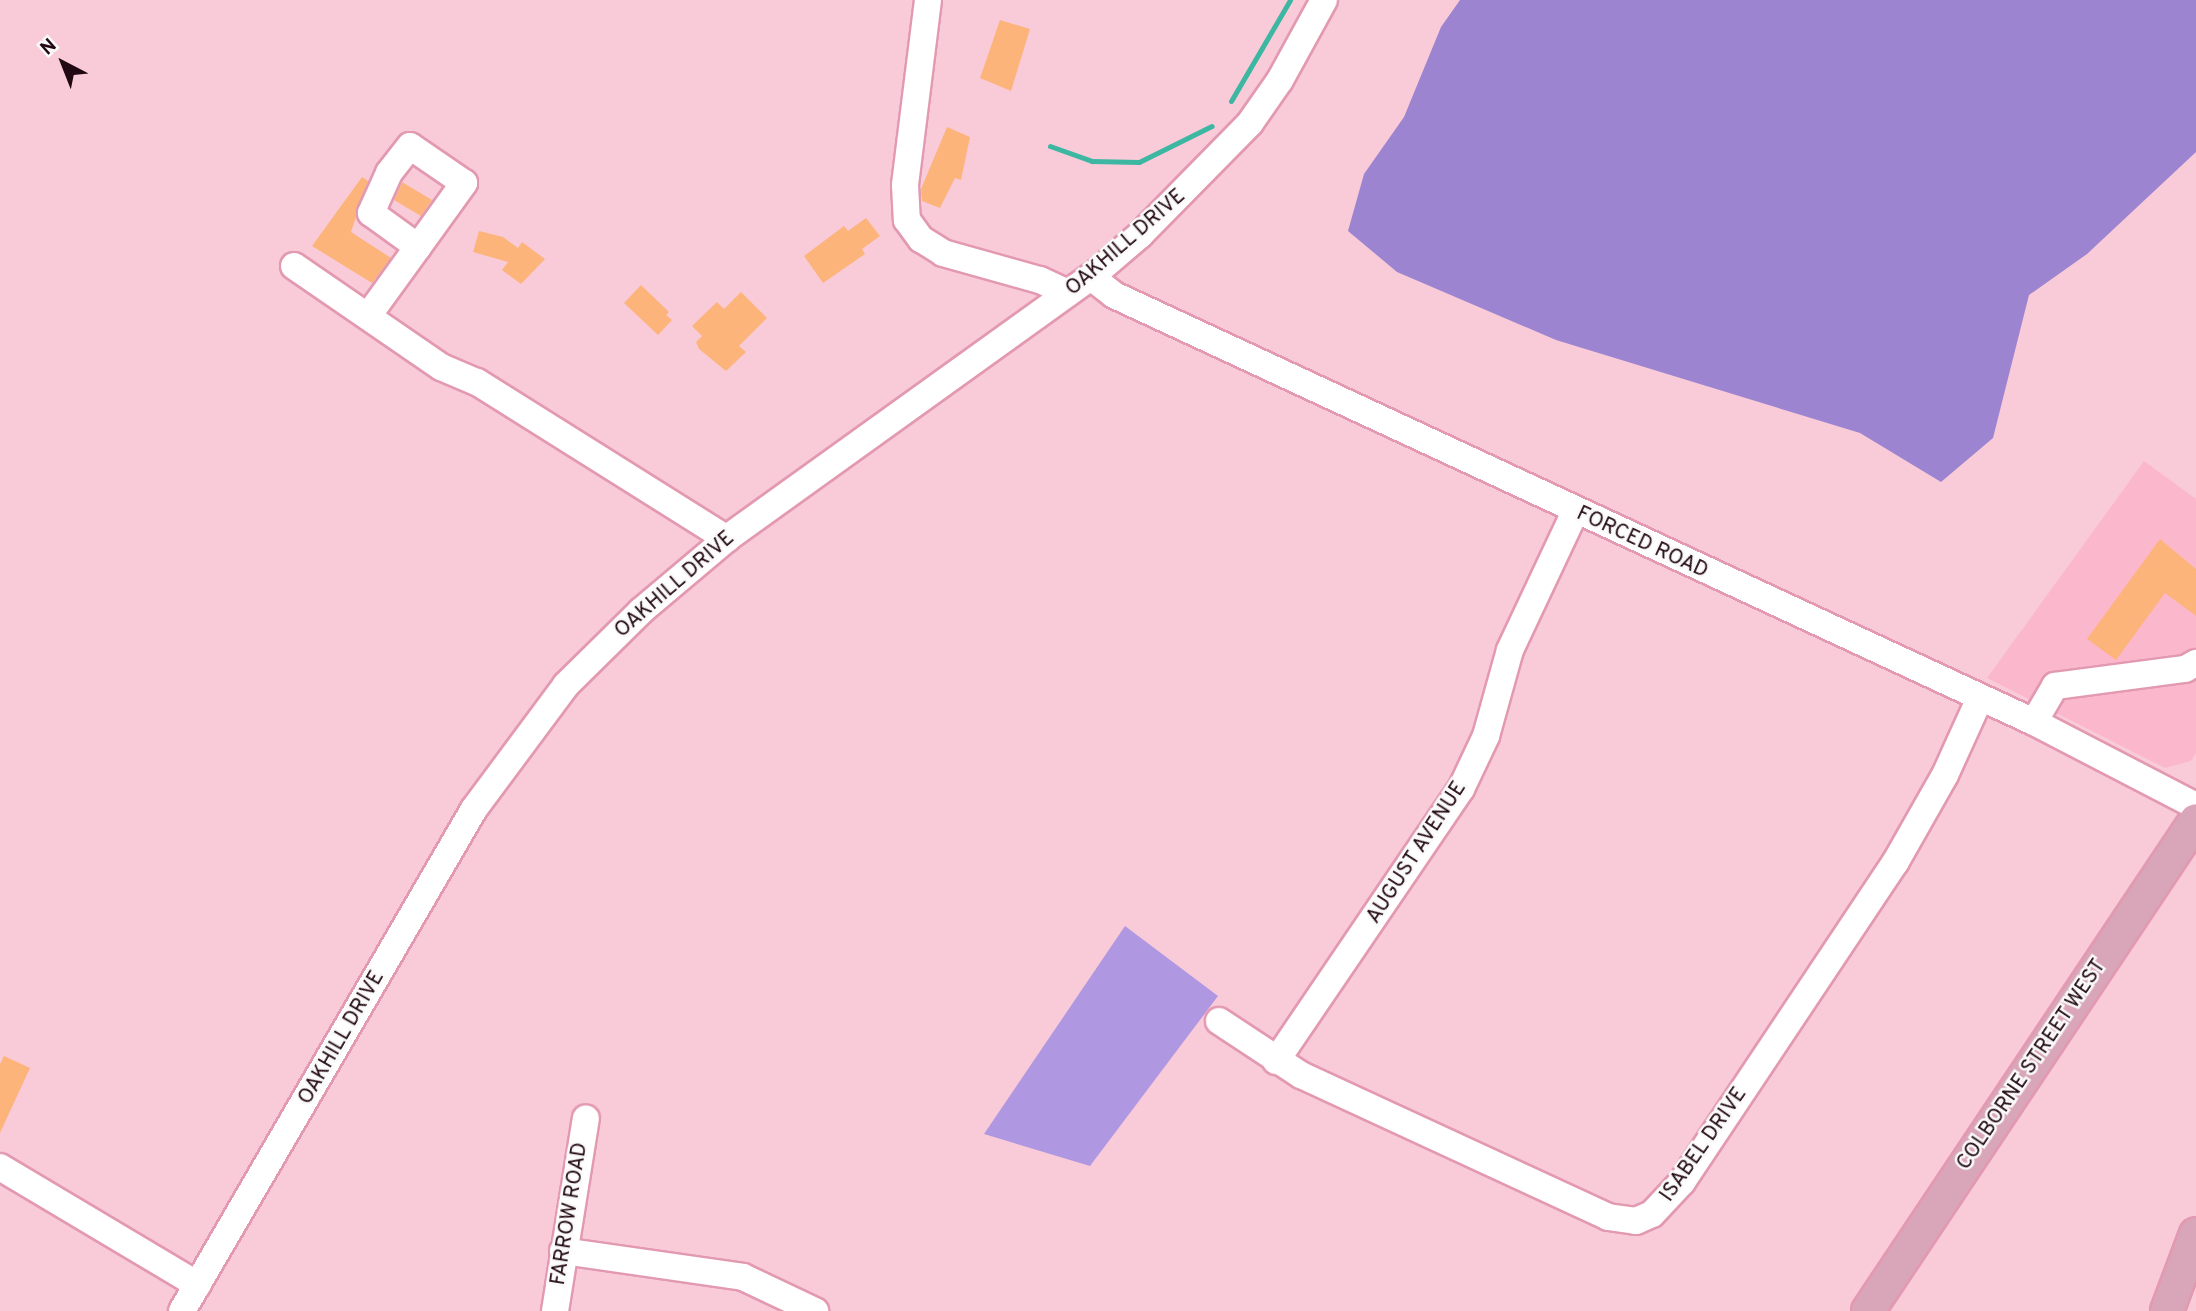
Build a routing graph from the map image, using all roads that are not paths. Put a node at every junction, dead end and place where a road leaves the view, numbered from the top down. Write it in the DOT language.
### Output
graph roads {
  1 [pos="928,0"];
  2 [pos="1324,0"];
  3 [pos="418,247"];
  4 [pos="294,266"];
  5 [pos="1091,277"];
  6 [pos="1068,293"];
  7 [pos="368,316"];
  8 [pos="1575,512"];
  9 [pos="727,539"];
  10 [pos="2196,663"];
  11 [pos="1980,698"];
  12 [pos="2034,723"];
  13 [pos="2196,806"];
  14 [pos="2196,820"];
  15 [pos="1219,1021"];
  16 [pos="1276,1061"];
  17 [pos="586,1118"];
  18 [pos="0,1167"];
  19 [pos="2196,1234"];
  20 [pos="563,1251"];
  21 [pos="198,1285"];
  22 [pos="182,1311"];
  23 [pos="555,1311"];
  24 [pos="816,1311"];
  25 [pos="1868,1311"];
  26 [pos="2167,1311"];
  1 -- 6 [label="street"];
  2 -- 5 [label="street, OAKHILL DRIVE"];
  3 -- 7 [label="street"];
  4 -- 7 [label="street"];
  5 -- 6 [label="street, OAKHILL DRIVE"];
  5 -- 8 [label="street, FORCED ROAD"];
  6 -- 9 [label="street, OAKHILL DRIVE"];
  7 -- 9 [label="street"];
  8 -- 11 [label="street, FORCED ROAD"];
  8 -- 16 [label="street, AUGUST AVENUE"];
  9 -- 21 [label="street, OAKHILL DRIVE"];
  10 -- 12 [label="street"];
  11 -- 12 [label="street, FORCED ROAD"];
  11 -- 16 [label="street, ISABEL DRIVE"];
  12 -- 13 [label="street, FORCED ROAD"];
  14 -- 25 [label="main road, COLBORNE STREET WEST"];
  15 -- 16 [label="street, ISABEL DRIVE"];
  17 -- 20 [label="street, FARROW ROAD"];
  18 -- 21 [label="street"];
  19 -- 26 [label="main road"];
  20 -- 23 [label="street, FARROW ROAD"];
  20 -- 24 [label="street"];
  21 -- 22 [label="street, OAKHILL DRIVE"];
}
